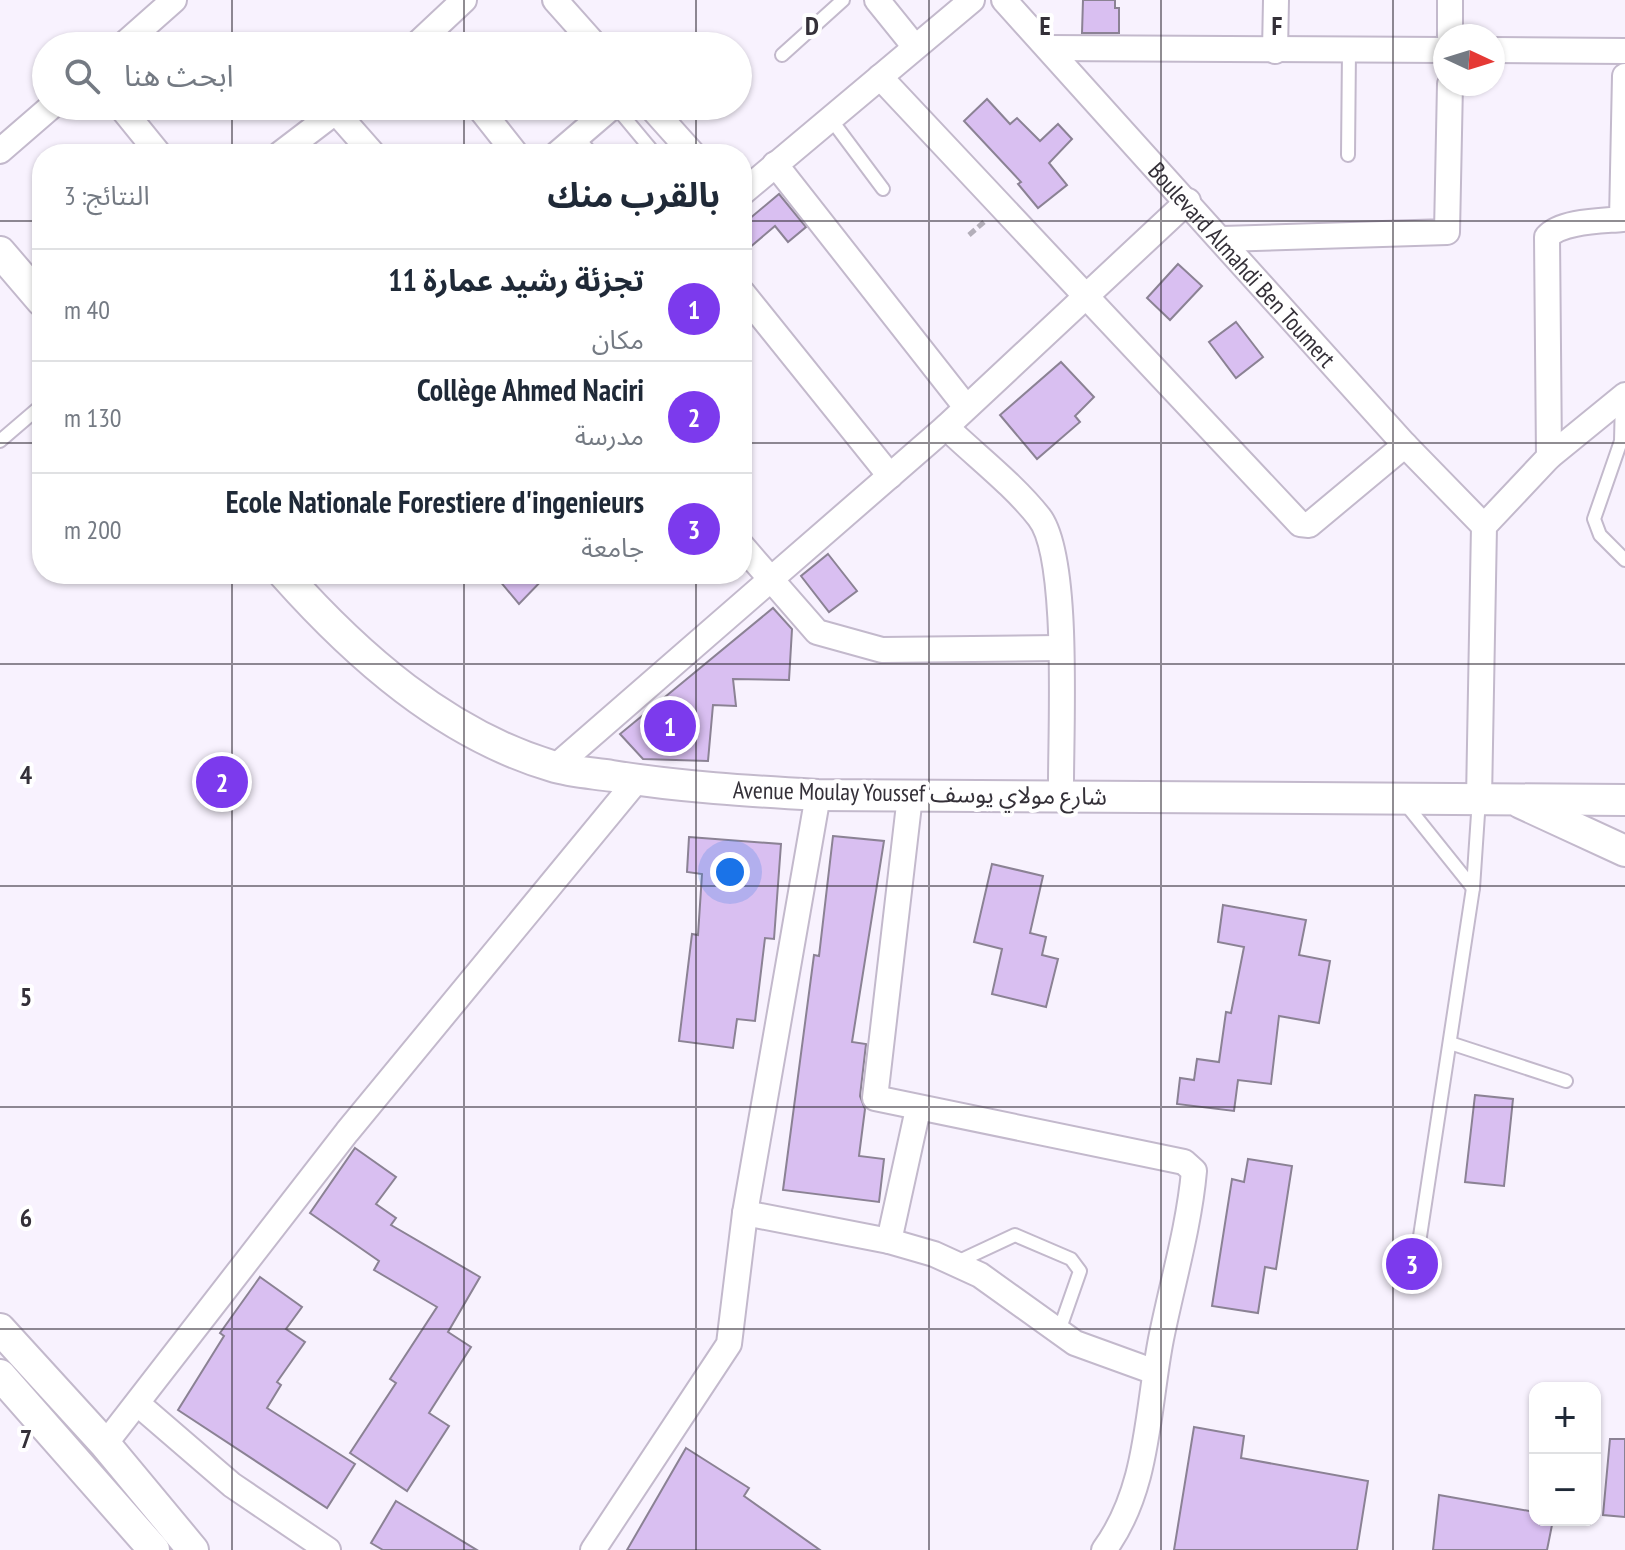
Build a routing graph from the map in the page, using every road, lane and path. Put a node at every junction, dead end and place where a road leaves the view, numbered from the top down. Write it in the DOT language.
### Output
graph roads {
  1 [pos="174,0"];
  2 [pos="464,0"];
  3 [pos="555,0"];
  4 [pos="843,0"];
  5 [pos="877,0"];
  6 [pos="972,0"];
  7 [pos="1004,0"];
  8 [pos="1276,0"];
  9 [pos="1450,0"];
  10 [pos="1450,24"];
  11 [pos="138,32"];
  12 [pos="433,32"];
  13 [pos="584,32"];
  14 [pos="915,47"];
  15 [pos="1048,48"];
  16 [pos="1349,50"];
  17 [pos="1433,50"];
  18 [pos="1505,50"];
  19 [pos="1275,51"];
  20 [pos="1625,51"];
  21 [pos="782,55"];
  22 [pos="1625,76"];
  23 [pos="880,77"];
  24 [pos="1450,96"];
  25 [pos="830,118"];
  26 [pos="36,120"];
  27 [pos="131,120"];
  28 [pos="325,120"];
  29 [pos="348,120"];
  30 [pos="489,120"];
  31 [pos="603,120"];
  32 [pos="626,120"];
  33 [pos="663,120"];
  34 [pos="151,144"];
  35 [pos="293,144"];
  36 [pos="366,144"];
  37 [pos="508,144"];
  38 [pos="585,144"];
  39 [pos="646,144"];
  40 [pos="684,144"];
  41 [pos="0,151"];
  42 [pos="1348,155"];
  43 [pos="775,164"];
  44 [pos="752,184"];
  45 [pos="883,189"];
  46 [pos="1188,201"];
  47 [pos="1624,219"];
  48 [pos="1222,239"];
  49 [pos="0,252"];
  50 [pos="32,289"];
  51 [pos="1088,298"];
  52 [pos="752,304"];
  53 [pos="1623,396"];
  54 [pos="966,407"];
  55 [pos="32,414"];
  56 [pos="946,427"];
  57 [pos="0,441"];
  58 [pos="1405,445"];
  59 [pos="1549,457"];
  60 [pos="890,476"];
  61 [pos="1484,526"];
  62 [pos="752,557"];
  63 [pos="1625,560"];
  64 [pos="771,579"];
  65 [pos="299,584"];
  66 [pos="1059,648"];
  67 [pos="555,767"];
  68 [pos="637,780"];
  69 [pos="818,795"];
  70 [pos="910,796"];
  71 [pos="1061,797"];
  72 [pos="1512,798"];
  73 [pos="1402,799"];
  74 [pos="1479,799"];
  75 [pos="1576,800"];
  76 [pos="1622,804"];
  77 [pos="1625,851"];
  78 [pos="1473,888"];
  79 [pos="1450,1043"];
  80 [pos="1566,1081"];
  81 [pos="918,1109"];
  82 [pos="745,1213"];
  83 [pos="889,1241"];
  84 [pos="1417,1256"];
  85 [pos="955,1263"];
  86 [pos="0,1329"];
  87 [pos="1059,1331"];
  88 [pos="1155,1372"];
  89 [pos="0,1375"];
  90 [pos="138,1404"];
  91 [pos="105,1444"];
  92 [pos="154,1550"];
  93 [pos="193,1550"];
  94 [pos="328,1550"];
  95 [pos="593,1550"];
  96 [pos="1104,1550"];
  1 -- 11 [label="street"];
  2 -- 12 [label="street"];
  3 -- 13 [label="street"];
  4 -- 21 [label="lane"];
  5 -- 14 [label="street"];
  6 -- 14 [label="street"];
  7 -- 15 [label="street, Boulevard Almahdi Ben Toumert"];
  8 -- 19 [label="street"];
  9 -- 10 [label="street"];
  14 -- 23 [label="street"];
  15 -- 19 [label="street"];
  15 -- 46 [label="street, Boulevard Almahdi Ben Toumert"];
  16 -- 17 [label="street"];
  16 -- 19 [label="street"];
  16 -- 42 [label="lane"];
  18 -- 20 [label="street"];
  22 -- 47 [label="street"];
  23 -- 25 [label="street"];
  23 -- 51 [label="street"];
  24 -- 48 [label="street"];
  25 -- 43 [label="street"];
  25 -- 45 [label="lane"];
  26 -- 41 [label="street"];
  27 -- 34 [label="street"];
  28 -- 35 [label="street"];
  29 -- 36 [label="street"];
  30 -- 37 [label="street"];
  31 -- 38 [label="street"];
  32 -- 39 [label="lane"];
  33 -- 40 [label="street"];
  43 -- 44 [label="street"];
  43 -- 54 [label="street"];
  46 -- 48 [label="street, Boulevard Almahdi Ben Toumert"];
  46 -- 51 [label="street"];
  47 -- 59 [label="street"];
  48 -- 58 [label="street, Boulevard Almahdi Ben Toumert"];
  49 -- 50 [label="street"];
  51 -- 54 [label="street"];
  51 -- 58 [label="street"];
  52 -- 60 [label="street"];
  53 -- 59 [label="street"];
  53 -- 63 [label="lane"];
  54 -- 56 [label="street"];
  55 -- 57 [label="lane"];
  56 -- 60 [label="street"];
  56 -- 66 [label="street"];
  58 -- 61 [label="street, Boulevard Almahdi Ben Toumert"];
  59 -- 61 [label="street"];
  60 -- 64 [label="street"];
  61 -- 74 [label="street"];
  62 -- 64 [label="street"];
  64 -- 66 [label="street"];
  64 -- 67 [label="street"];
  65 -- 67 [label="street, Avenue Moulay Youssef شارع مولاي يوسف"];
  66 -- 71 [label="street"];
  67 -- 68 [label="street, Avenue Moulay Youssef شارع مولاي يوسف"];
  68 -- 69 [label="street, Avenue Moulay Youssef شارع مولاي يوسف"];
  68 -- 90 [label="street"];
  69 -- 70 [label="street, Avenue Moulay Youssef شارع مولاي يوسف"];
  69 -- 82 [label="street"];
  70 -- 71 [label="street, Avenue Moulay Youssef شارع مولاي يوسف"];
  70 -- 81 [label="street"];
  71 -- 73 [label="street, Avenue Moulay Youssef شارع مولاي يوسف"];
  72 -- 74 [label="street, Avenue Moulay Youssef شارع مولاي يوسف"];
  72 -- 75 [label="street, Avenue Moulay Youssef شارع مولاي يوسف"];
  72 -- 77 [label="street"];
  73 -- 74 [label="street, Avenue Moulay Youssef شارع مولاي يوسف"];
  73 -- 78 [label="lane"];
  74 -- 78 [label="lane"];
  75 -- 76 [label="street, Avenue Moulay Youssef شارع مولاي يوسف"];
  75 -- 77 [label="street"];
  78 -- 79 [label="lane"];
  79 -- 80 [label="lane"];
  79 -- 84 [label="lane"];
  81 -- 83 [label="street"];
  81 -- 88 [label="street"];
  82 -- 83 [label="street"];
  82 -- 95 [label="street"];
  83 -- 85 [label="street"];
  85 -- 87 [label="street"];
  85 -- 87 [label="lane"];
  86 -- 91 [label="street"];
  87 -- 88 [label="street"];
  88 -- 96 [label="street"];
  89 -- 92 [label="street"];
  90 -- 91 [label="street"];
  90 -- 94 [label="street"];
  91 -- 93 [label="street"];
}
